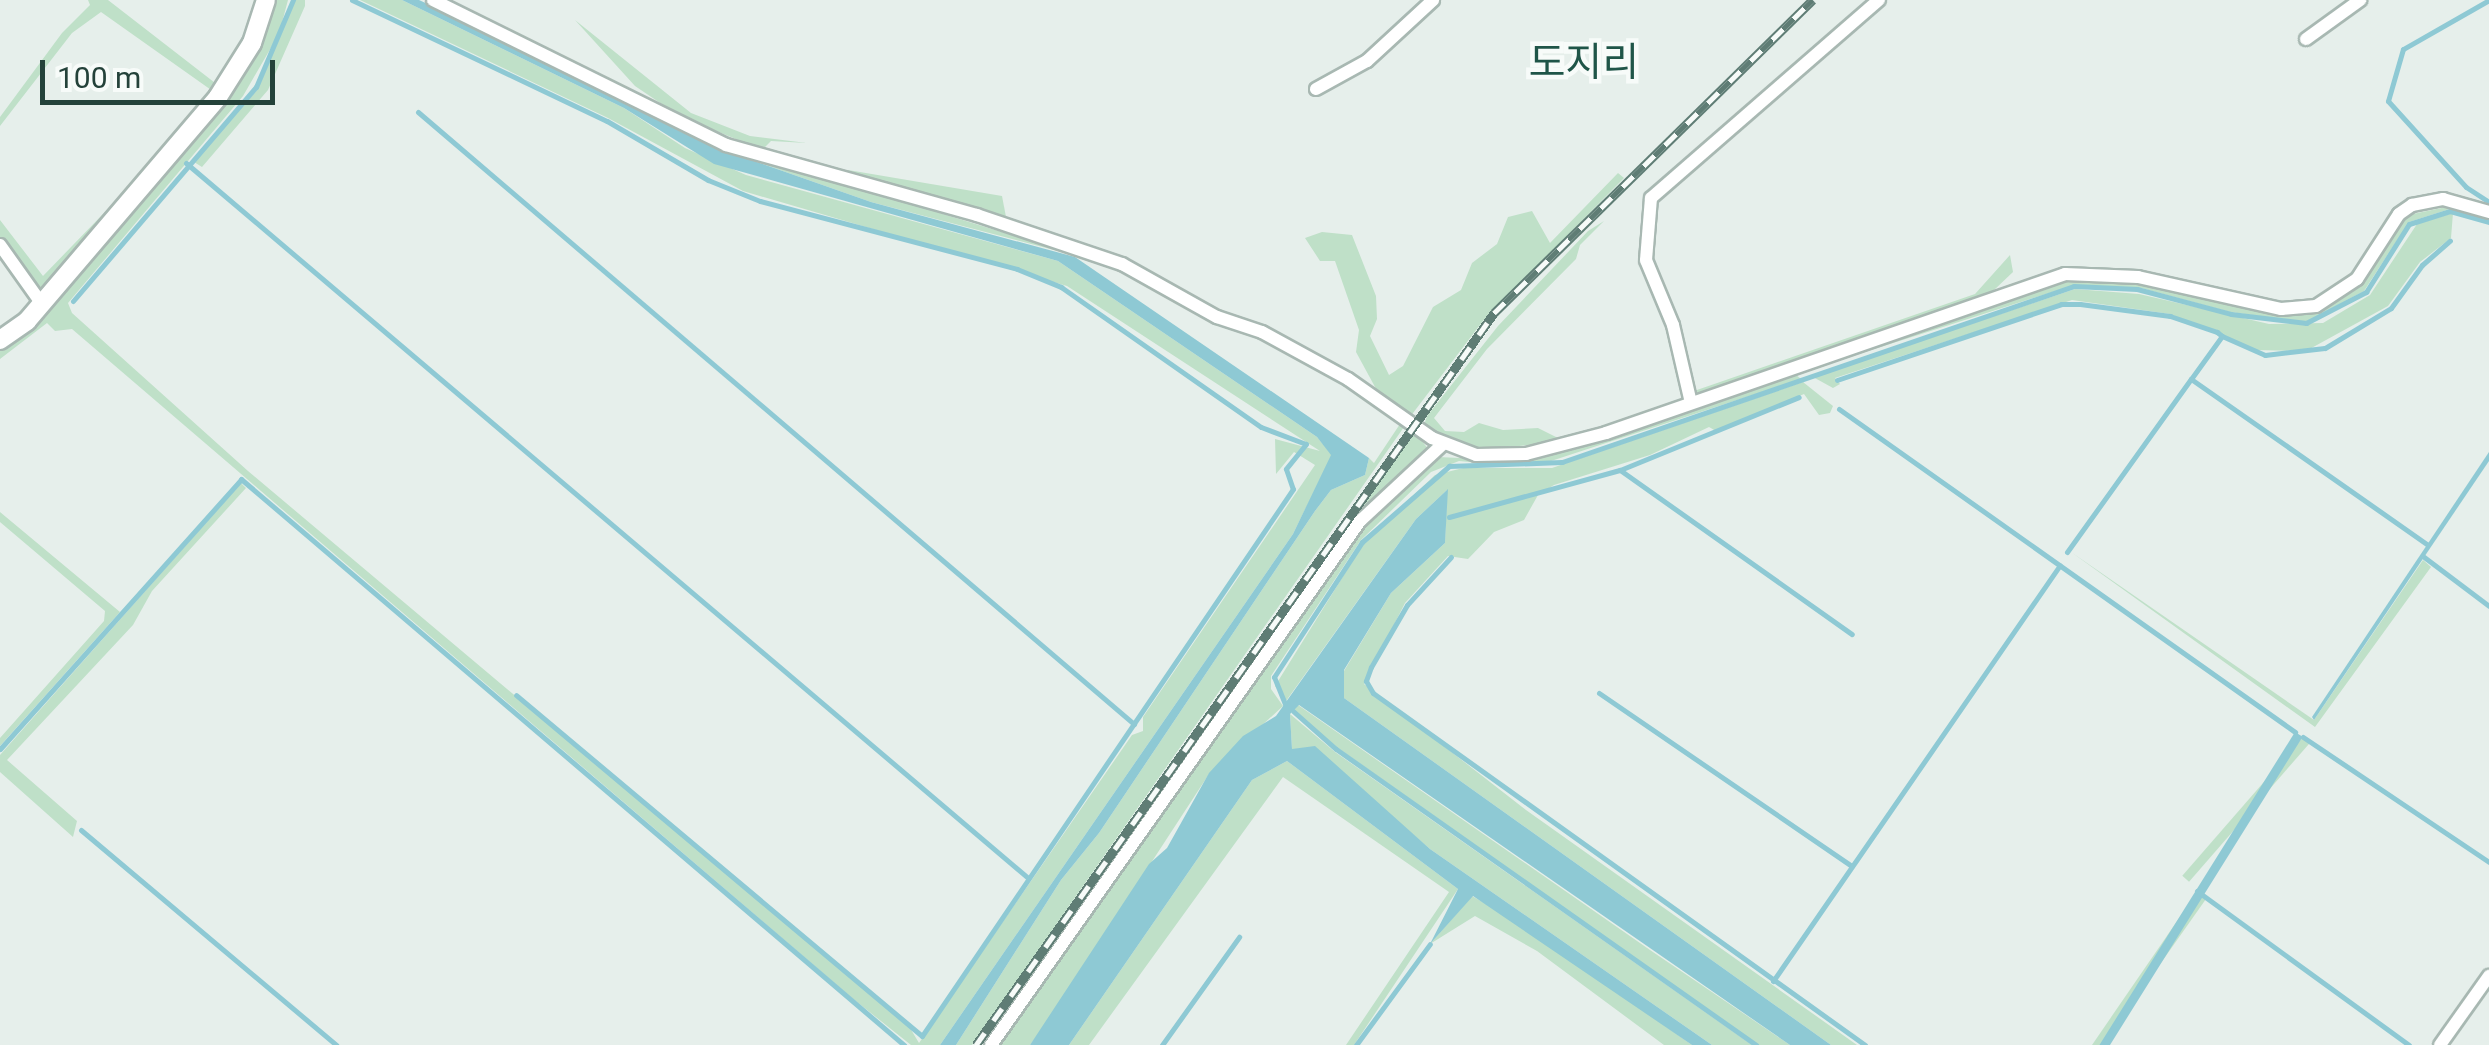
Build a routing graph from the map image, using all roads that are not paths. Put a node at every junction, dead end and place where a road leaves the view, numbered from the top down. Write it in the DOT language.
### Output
graph roads {
  1 [pos="266,0"];
  2 [pos="433,0"];
  3 [pos="1433,0"];
  4 [pos="1880,0"];
  5 [pos="2360,0"];
  6 [pos="2306,39"];
  7 [pos="1316,88"];
  8 [pos="2489,212"];
  9 [pos="0,245"];
  10 [pos="42,304"];
  11 [pos="0,340"];
  12 [pos="1690,403"];
  13 [pos="1443,444"];
  14 [pos="2489,976"];
  15 [pos="991,1045"];
  16 [pos="2440,1045"];
  1 -- 10 [label="street"];
  2 -- 13 [label="street"];
  3 -- 7 [label="street"];
  4 -- 12 [label="street"];
  5 -- 6 [label="street"];
  8 -- 12 [label="street"];
  9 -- 10 [label="street"];
  10 -- 11 [label="street"];
  12 -- 13 [label="street"];
  13 -- 15 [label="street"];
  14 -- 16 [label="street"];
}
